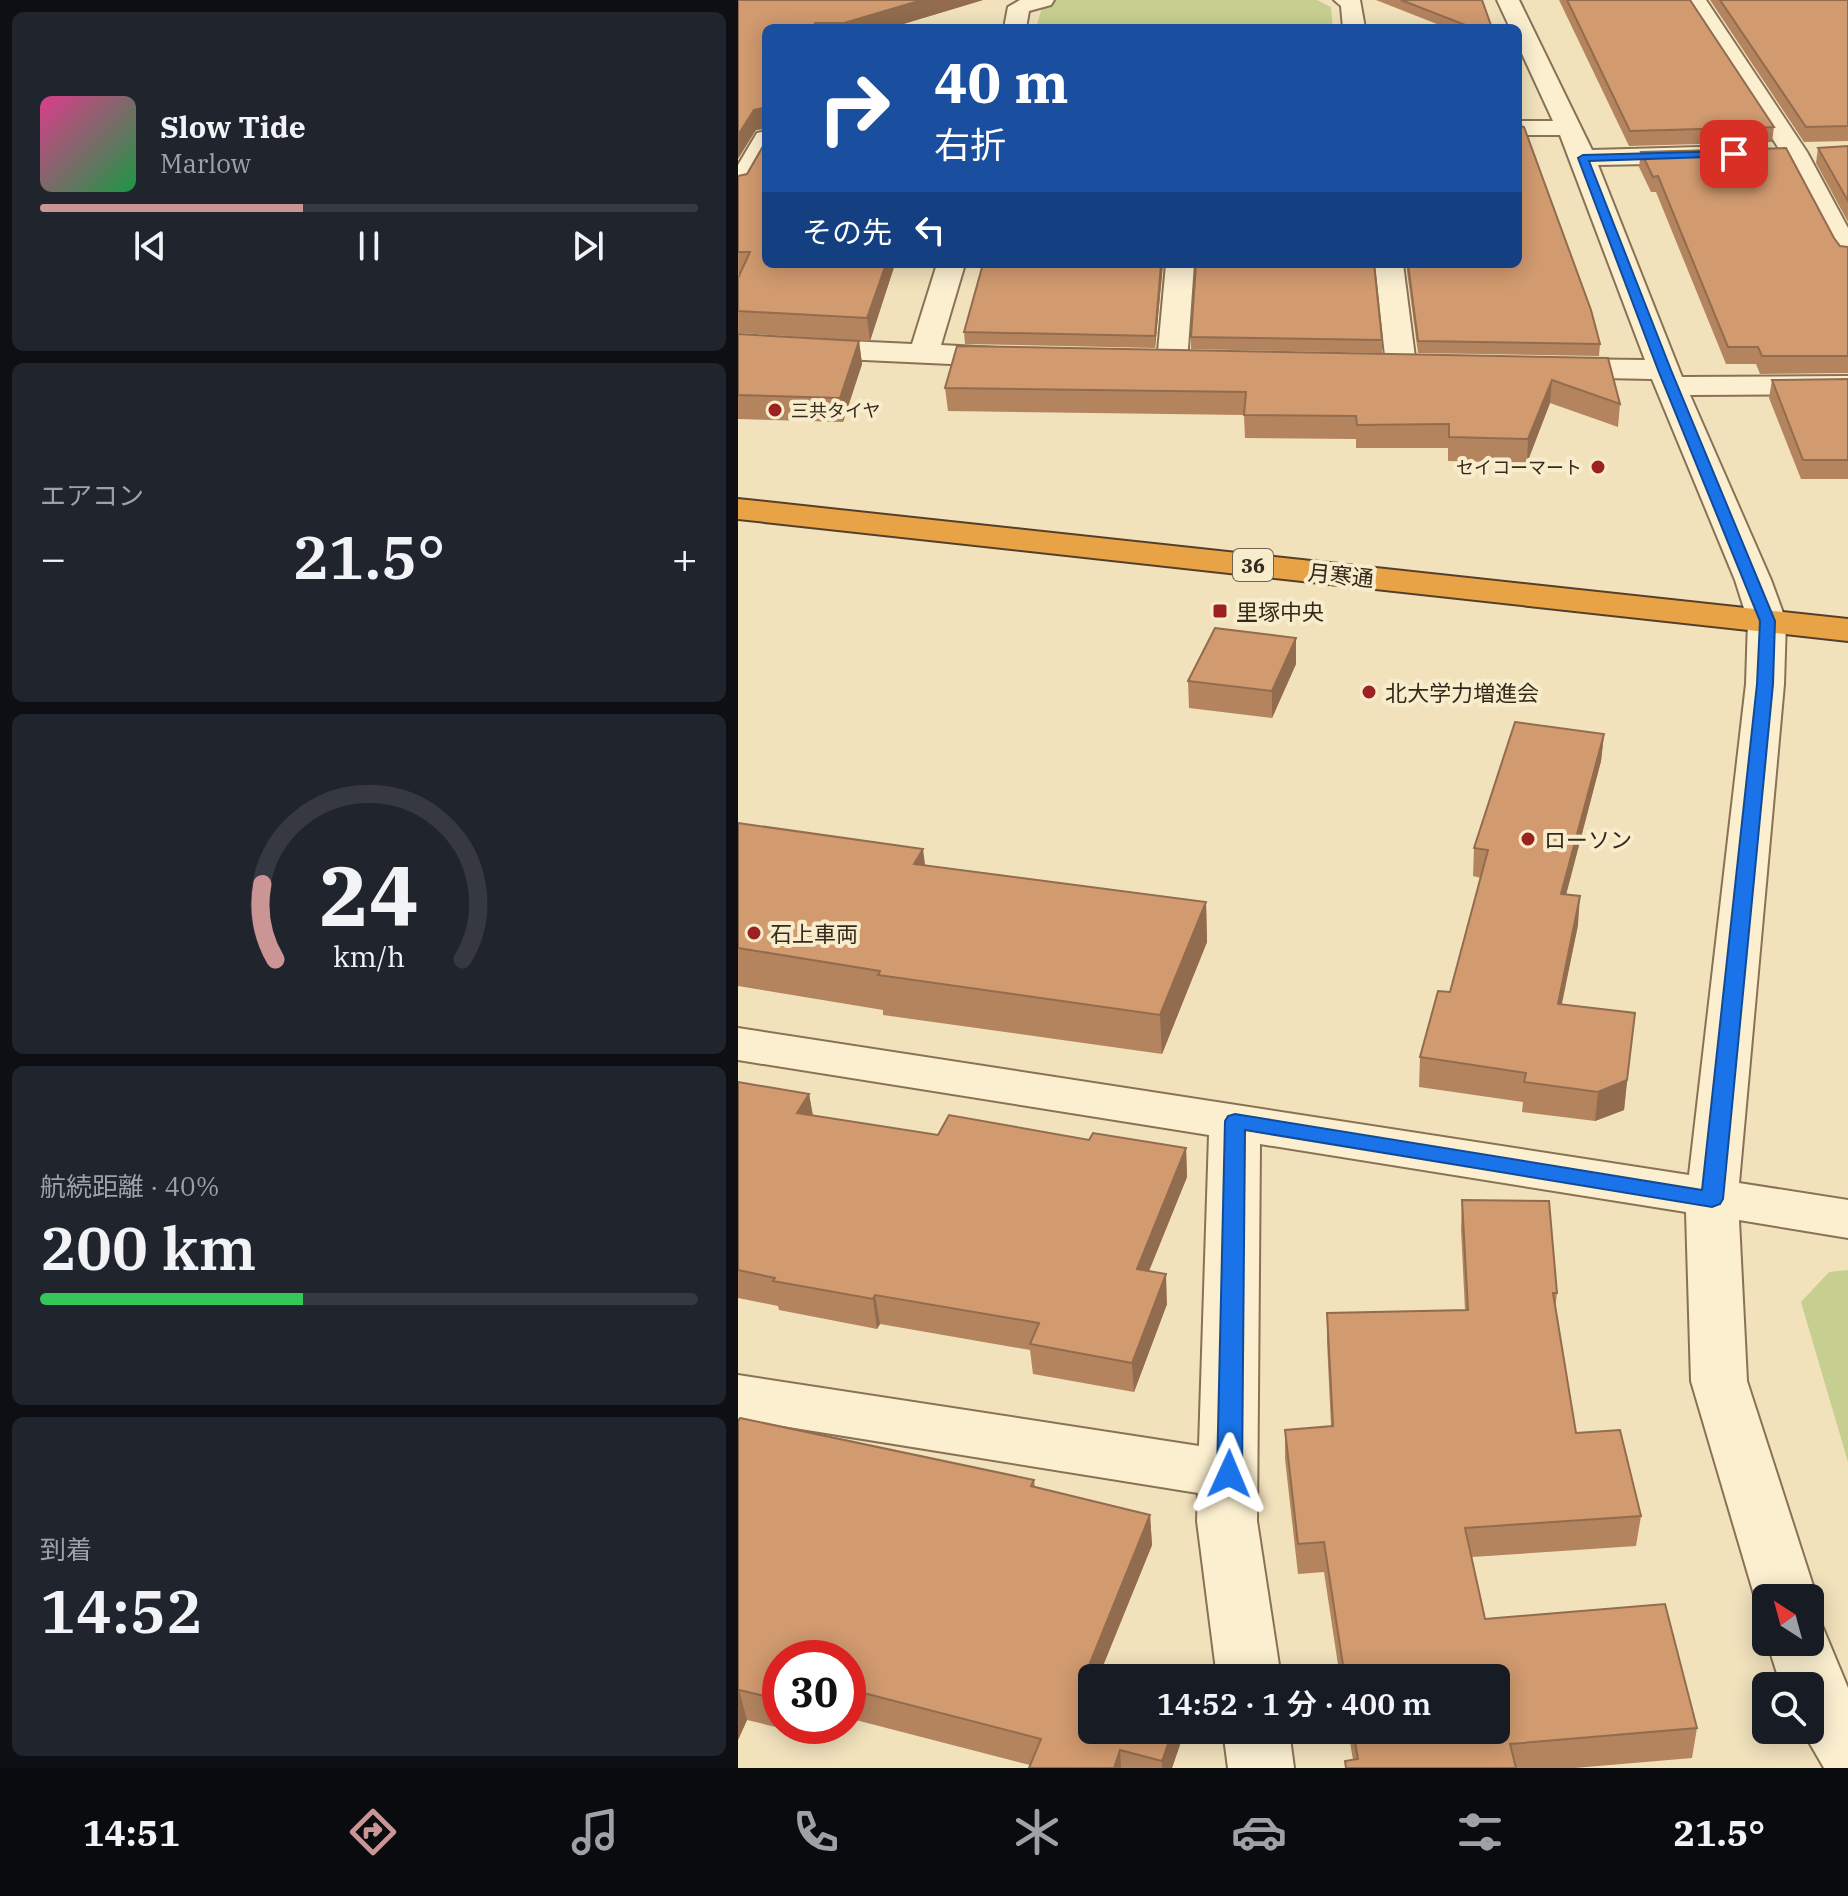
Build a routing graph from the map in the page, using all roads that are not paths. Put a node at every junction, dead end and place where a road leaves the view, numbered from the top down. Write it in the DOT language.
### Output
graph roads {
  1 [pos="1043,0"];
  2 [pos="1345,0"];
  3 [pos="1508,0"];
  4 [pos="1695,0"];
  5 [pos="1016,24"];
  6 [pos="1354,24"];
  7 [pos="1519,24"];
  8 [pos="1522,29"];
  9 [pos="1522,128"];
  10 [pos="1569,128"];
  11 [pos="738,131"];
  12 [pos="762,132"];
  13 [pos="762,145"];
  14 [pos="1794,152"];
  15 [pos="1821,152"];
  16 [pos="1764,153"];
  17 [pos="1719,154"];
  18 [pos="1583,158"];
  19 [pos="738,187"];
  20 [pos="1848,253"];
  21 [pos="950,268"];
  22 [pos="1180,268"];
  23 [pos="1389,268"];
  24 [pos="738,345"];
  25 [pos="923,356"];
  26 [pos="1048,359"];
  27 [pos="1141,361"];
  28 [pos="1432,365"];
  29 [pos="1525,367"];
  30 [pos="1668,378"];
  31 [pos="1848,385"];
  32 [pos="738,509"];
  33 [pos="1767,621"];
  34 [pos="1848,630"];
  35 [pos="738,1044"];
  36 [pos="1235,1121"];
  37 [pos="1712,1199"];
  38 [pos="1848,1219"];
  39 [pos="738,1397"];
  40 [pos="1229,1474"];
  41 [pos="1782,1584"];
  42 [pos="1803,1656"];
  43 [pos="1247,1664"];
  44 [pos="1258,1744"];
  45 [pos="1848,1748"];
  46 [pos="1261,1768"];
  1 -- 5 [label="street"];
  2 -- 6 [label="street"];
  3 -- 7 [label="street"];
  4 -- 14 [label="street"];
  8 -- 10 [label="street"];
  9 -- 10 [label="street"];
  10 -- 18 [label="street"];
  11 -- 12 [label="street"];
  13 -- 19 [label="street"];
  14 -- 15 [label="street"];
  14 -- 16 [label="street"];
  14 -- 20 [label="street"];
  17 -- 18 [label="street"];
  18 -- 30 [label="street"];
  21 -- 25 [label="street"];
  22 -- 27 [label="street"];
  23 -- 28 [label="street"];
  24 -- 25 [label="street"];
  25 -- 26 [label="street"];
  29 -- 30 [label="street"];
  30 -- 31 [label="street"];
  30 -- 33 [label="street"];
  32 -- 33 [label="highway, 月寒通 / 36"];
  33 -- 34 [label="highway, 月寒通 / 36"];
  33 -- 37 [label="street"];
  35 -- 36 [label="street"];
  36 -- 37 [label="street"];
  36 -- 40 [label="street"];
  37 -- 38 [label="street"];
  37 -- 41 [label="street"];
  39 -- 40 [label="street"];
  40 -- 43 [label="street"];
  42 -- 45 [label="street"];
  44 -- 46 [label="street"];
}
